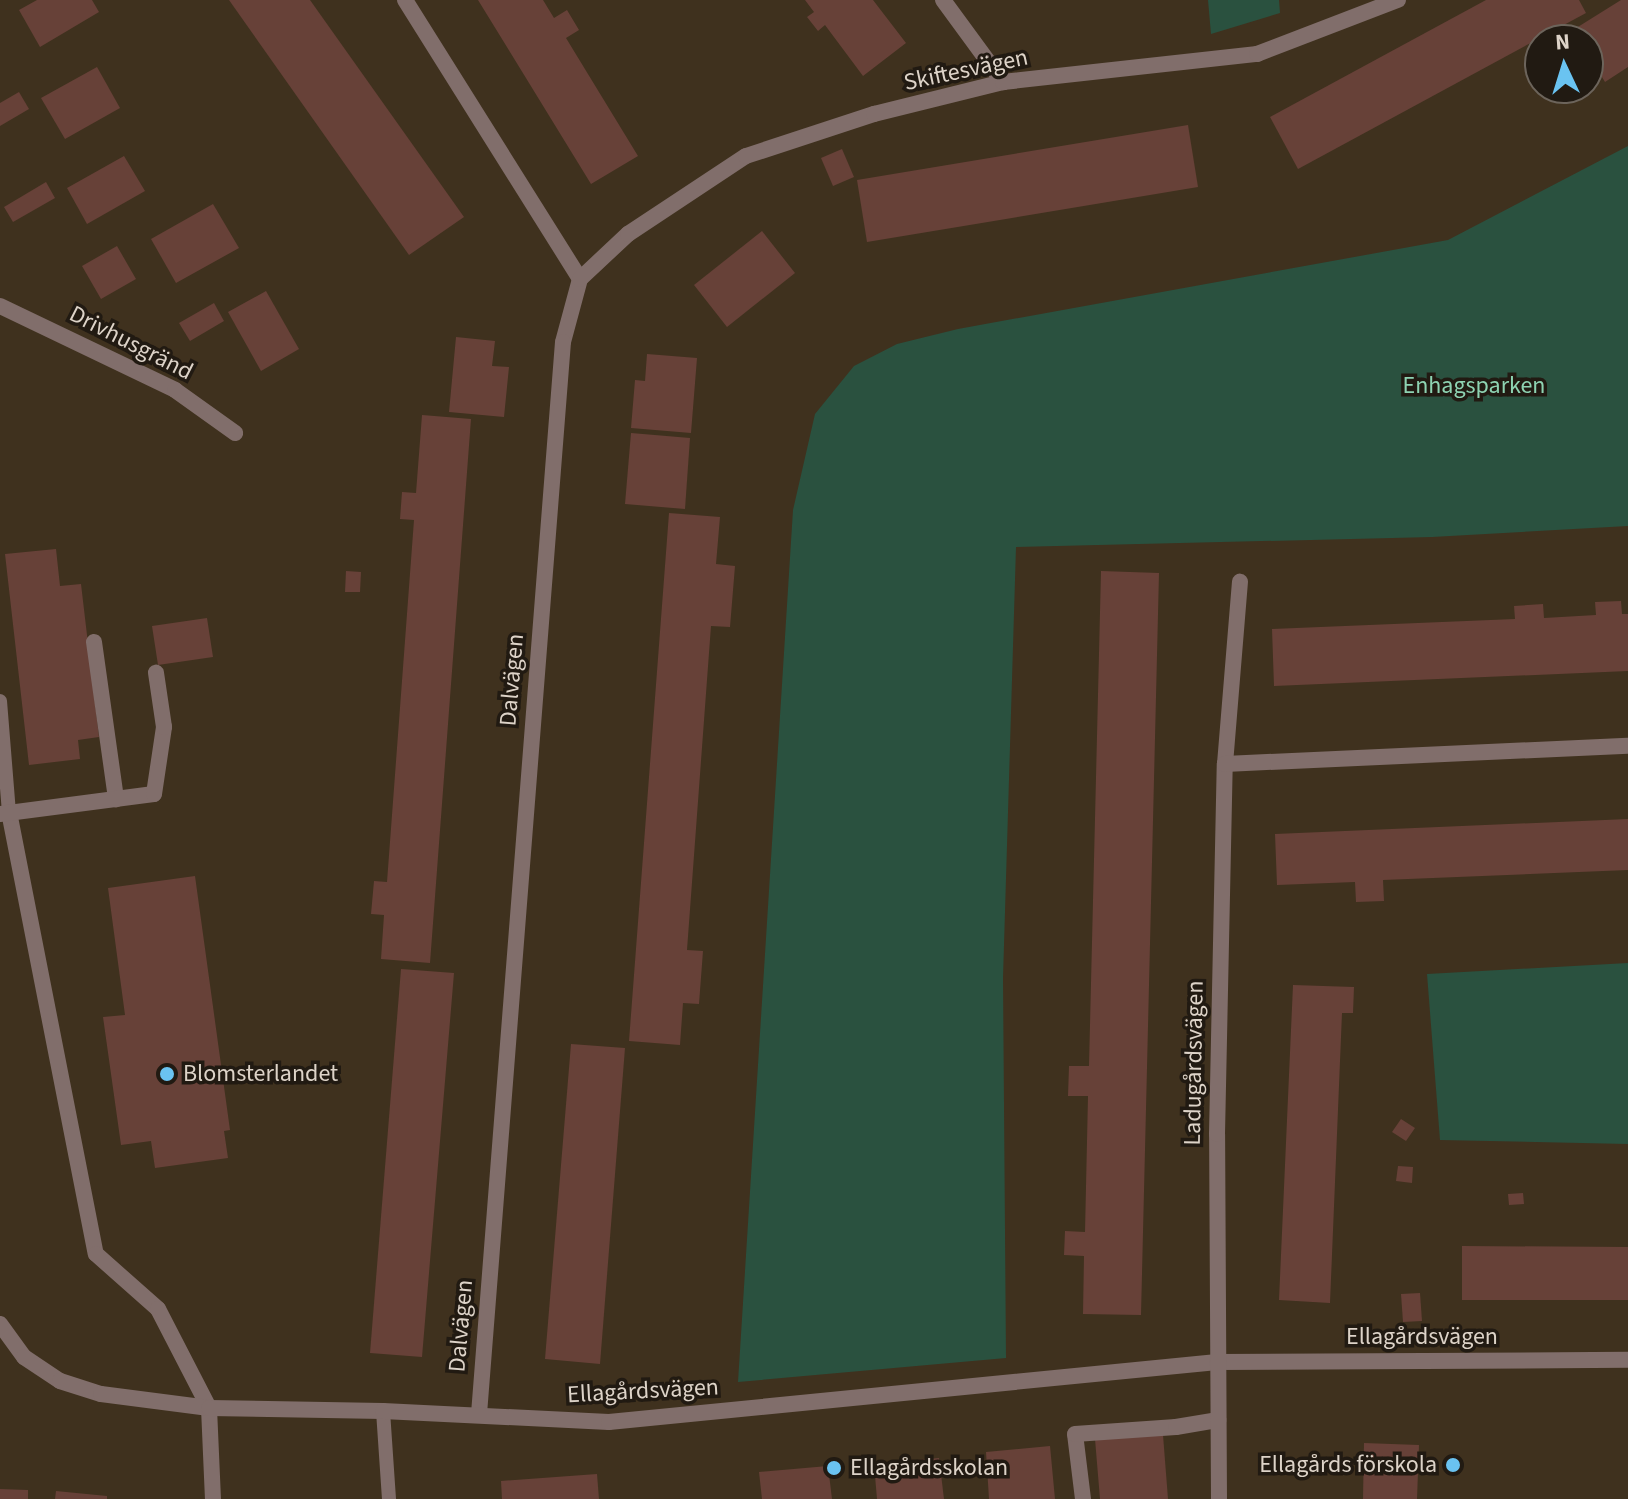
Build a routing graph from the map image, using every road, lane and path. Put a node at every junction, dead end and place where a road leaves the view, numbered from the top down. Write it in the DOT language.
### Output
graph roads {
  1 [pos="405,0"];
  2 [pos="943,0"];
  3 [pos="1398,0"];
  4 [pos="1003,82"];
  5 [pos="580,279"];
  6 [pos="0,306"];
  7 [pos="235,433"];
  8 [pos="1240,582"];
  9 [pos="94,642"];
  10 [pos="156,673"];
  11 [pos="0,701"];
  12 [pos="1628,746"];
  13 [pos="1225,764"];
  14 [pos="116,799"];
  15 [pos="4,813"];
  16 [pos="0,1324"];
  17 [pos="1628,1360"];
  18 [pos="1217,1362"];
  19 [pos="209,1408"];
  20 [pos="383,1411"];
  21 [pos="479,1415"];
  22 [pos="1218,1420"];
  23 [pos="213,1499"];
  24 [pos="389,1499"];
  25 [pos="1083,1499"];
  26 [pos="1219,1499"];
  1 -- 5 [label="street"];
  2 -- 4 [label="street"];
  3 -- 4 [label="street, Skiftesvägen"];
  4 -- 5 [label="street, Skiftesvägen"];
  5 -- 21 [label="street, Dalvägen"];
  6 -- 7 [label="street, Drivhusgränd"];
  8 -- 13 [label="street, Ladugårdsvägen"];
  9 -- 14 [label="street"];
  10 -- 14 [label="street"];
  11 -- 15 [label="lane"];
  12 -- 13 [label="street"];
  13 -- 18 [label="street, Ladugårdsvägen"];
  14 -- 15 [label="street"];
  15 -- 19 [label="street"];
  16 -- 19 [label="street, Ellagårdsvägen"];
  17 -- 18 [label="street, Ellagårdsvägen"];
  18 -- 21 [label="street, Ellagårdsvägen"];
  18 -- 22 [label="street"];
  19 -- 20 [label="street, Ellagårdsvägen"];
  19 -- 23 [label="street"];
  20 -- 21 [label="street, Ellagårdsvägen"];
  20 -- 24 [label="lane"];
  22 -- 25 [label="street"];
  22 -- 26 [label="street"];
}
